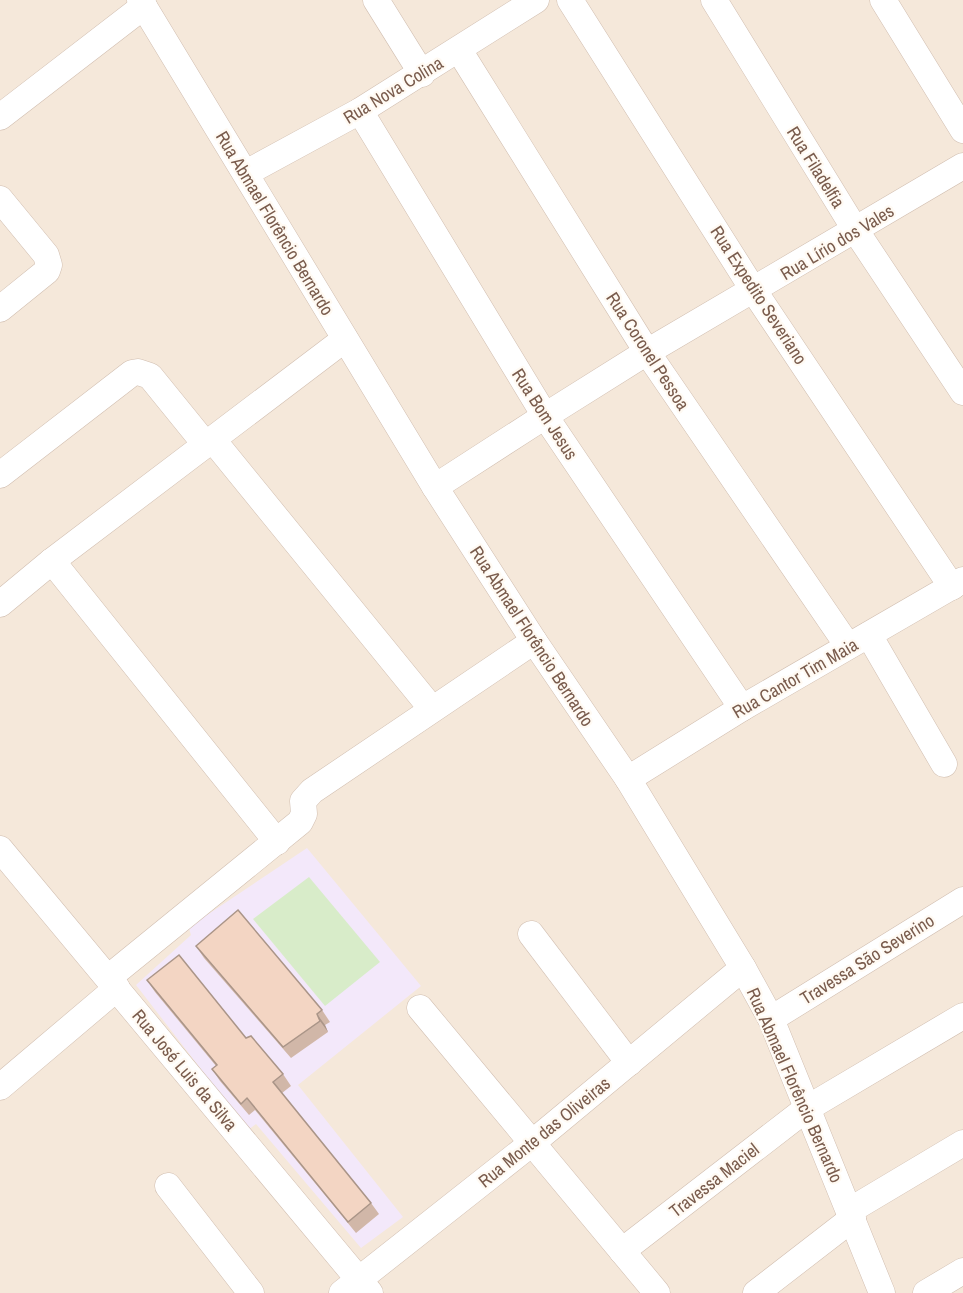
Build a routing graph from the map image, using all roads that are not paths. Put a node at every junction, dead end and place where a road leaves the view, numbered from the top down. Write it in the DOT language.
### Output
graph roads {
  1 [pos="376,0"];
  2 [pos="536,0"];
  3 [pos="570,0"];
  4 [pos="714,0"];
  5 [pos="884,0"];
  6 [pos="142,3"];
  7 [pos="459,50"];
  8 [pos="422,74"];
  9 [pos="5,103"];
  10 [pos="360,111"];
  11 [pos="963,130"];
  12 [pos="963,166"];
  13 [pos="246,174"];
  14 [pos="0,199"];
  15 [pos="856,231"];
  16 [pos="754,291"];
  17 [pos="0,309"];
  18 [pos="345,339"];
  19 [pos="647,352"];
  20 [pos="963,392"];
  21 [pos="544,416"];
  22 [pos="209,443"];
  23 [pos="0,475"];
  24 [pos="435,487"];
  25 [pos="52,561"];
  26 [pos="958,583"];
  27 [pos="0,604"];
  28 [pos="859,640"];
  29 [pos="534,641"];
  30 [pos="742,708"];
  31 [pos="432,709"];
  32 [pos="944,764"];
  33 [pos="628,779"];
  34 [pos="277,842"];
  35 [pos="0,849"];
  36 [pos="963,900"];
  37 [pos="531,934"];
  38 [pos="743,968"];
  39 [pos="112,983"];
  40 [pos="420,1008"];
  41 [pos="963,1016"];
  42 [pos="771,1019"];
  43 [pos="630,1063"];
  44 [pos="0,1087"];
  45 [pos="806,1109"];
  46 [pos="532,1143"];
  47 [pos="963,1143"];
  48 [pos="168,1186"];
  49 [pos="851,1214"];
  50 [pos="622,1251"];
  51 [pos="963,1271"];
  52 [pos="356,1288"];
  53 [pos="251,1293"];
  54 [pos="657,1293"];
  55 [pos="756,1293"];
  56 [pos="882,1293"];
  57 [pos="926,1293"];
  1 -- 8 [label="street"];
  2 -- 7 [label="street, Rua Nova Colina"];
  3 -- 16 [label="street, Rua Expedito Severiano"];
  4 -- 15 [label="street, Rua Filadelfia"];
  5 -- 11 [label="street"];
  6 -- 9 [label="street"];
  6 -- 13 [label="street, Rua Abmael Florêncio Bernardo"];
  7 -- 8 [label="street, Rua Nova Colina"];
  7 -- 19 [label="street, Rua Coronel Pessoa"];
  8 -- 10 [label="street, Rua Nova Colina"];
  10 -- 13 [label="street, Rua Nova Colina"];
  10 -- 21 [label="street, Rua Bom Jesus"];
  12 -- 15 [label="street, Rua Lírio dos Vales"];
  13 -- 18 [label="street, Rua Abmael Florêncio Bernardo"];
  14 -- 17 [label="street"];
  15 -- 16 [label="street, Rua Lírio dos Vales"];
  15 -- 20 [label="street, Rua Filadelfia"];
  16 -- 19 [label="street, Rua Lírio dos Vales"];
  16 -- 26 [label="street, Rua Expedito Severiano"];
  18 -- 22 [label="street"];
  18 -- 24 [label="street, Rua Abmael Florêncio Bernardo"];
  19 -- 21 [label="street, Rua Lírio dos Vales"];
  19 -- 28 [label="street, Rua Coronel Pessoa"];
  21 -- 24 [label="street, Rua Lírio dos Vales"];
  21 -- 30 [label="street, Rua Bom Jesus"];
  22 -- 23 [label="street"];
  22 -- 25 [label="street"];
  22 -- 31 [label="street"];
  24 -- 29 [label="street, Rua Abmael Florêncio Bernardo"];
  25 -- 27 [label="street"];
  25 -- 34 [label="street"];
  26 -- 28 [label="street, Rua Cantor Tim Maia"];
  28 -- 30 [label="street, Rua Cantor Tim Maia"];
  28 -- 32 [label="street, Rua Coronel Pessoa"];
  29 -- 31 [label="street"];
  29 -- 33 [label="street, Rua Abmael Florêncio Bernardo"];
  30 -- 33 [label="street, Rua Cantor Tim Maia"];
  31 -- 34 [label="street"];
  33 -- 38 [label="street, Rua Abmael Florêncio Bernardo"];
  34 -- 39 [label="street"];
  35 -- 39 [label="street, Rua José Luis da Silva"];
  36 -- 42 [label="street, Travessa São Severino"];
  37 -- 43 [label="street"];
  38 -- 42 [label="street, Rua Abmael Florêncio Bernardo"];
  38 -- 43 [label="street, Rua Monte das Oliveiras"];
  39 -- 44 [label="street"];
  39 -- 52 [label="street, Rua José Luis da Silva"];
  40 -- 46 [label="street"];
  41 -- 45 [label="street, Travessa Maciel"];
  42 -- 45 [label="street, Rua Abmael Florêncio Bernardo"];
  43 -- 46 [label="street, Rua Monte das Oliveiras"];
  45 -- 49 [label="street, Rua Abmael Florêncio Bernardo"];
  45 -- 50 [label="street, Travessa Maciel"];
  46 -- 50 [label="street"];
  46 -- 52 [label="street, Rua Monte das Oliveiras"];
  47 -- 49 [label="street"];
  48 -- 53 [label="street"];
  49 -- 55 [label="street"];
  49 -- 56 [label="street, Rua Abmael Florêncio Bernardo"];
  50 -- 54 [label="street"];
  51 -- 57 [label="street"];
}
